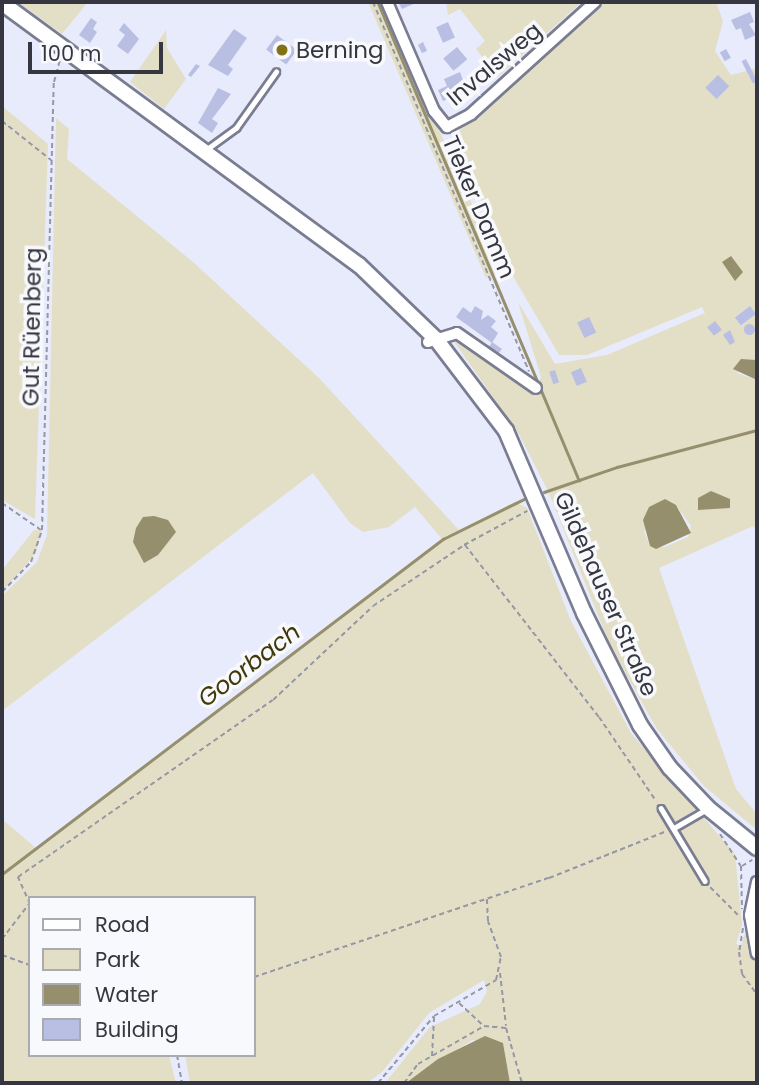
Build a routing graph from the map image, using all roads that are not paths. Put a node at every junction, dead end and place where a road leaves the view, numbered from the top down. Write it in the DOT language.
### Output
graph roads {
  1 [pos="387,2"];
  2 [pos="595,2"];
  3 [pos="2,3"];
  4 [pos="276,72"];
  5 [pos="204,151"];
  6 [pos="432,341"];
  7 [pos="536,388"];
  8 [pos="661,808"];
  9 [pos="708,808"];
  10 [pos="674,828"];
  11 [pos="757,848"];
  12 [pos="705,881"];
  13 [pos="757,882"];
  14 [pos="757,953"];
  1 -- 2 [label="street, Invalsweg"];
  3 -- 5 [label="main road, Gildehauser Straße"];
  4 -- 5 [label="lane"];
  5 -- 6 [label="main road, Gildehauser Straße"];
  6 -- 7 [label="street"];
  6 -- 9 [label="main road, Gildehauser Straße"];
  8 -- 10 [label="lane"];
  9 -- 10 [label="lane"];
  9 -- 11 [label="main road, Gildehauser Straße"];
  10 -- 12 [label="lane"];
  13 -- 14 [label="street"];
}
